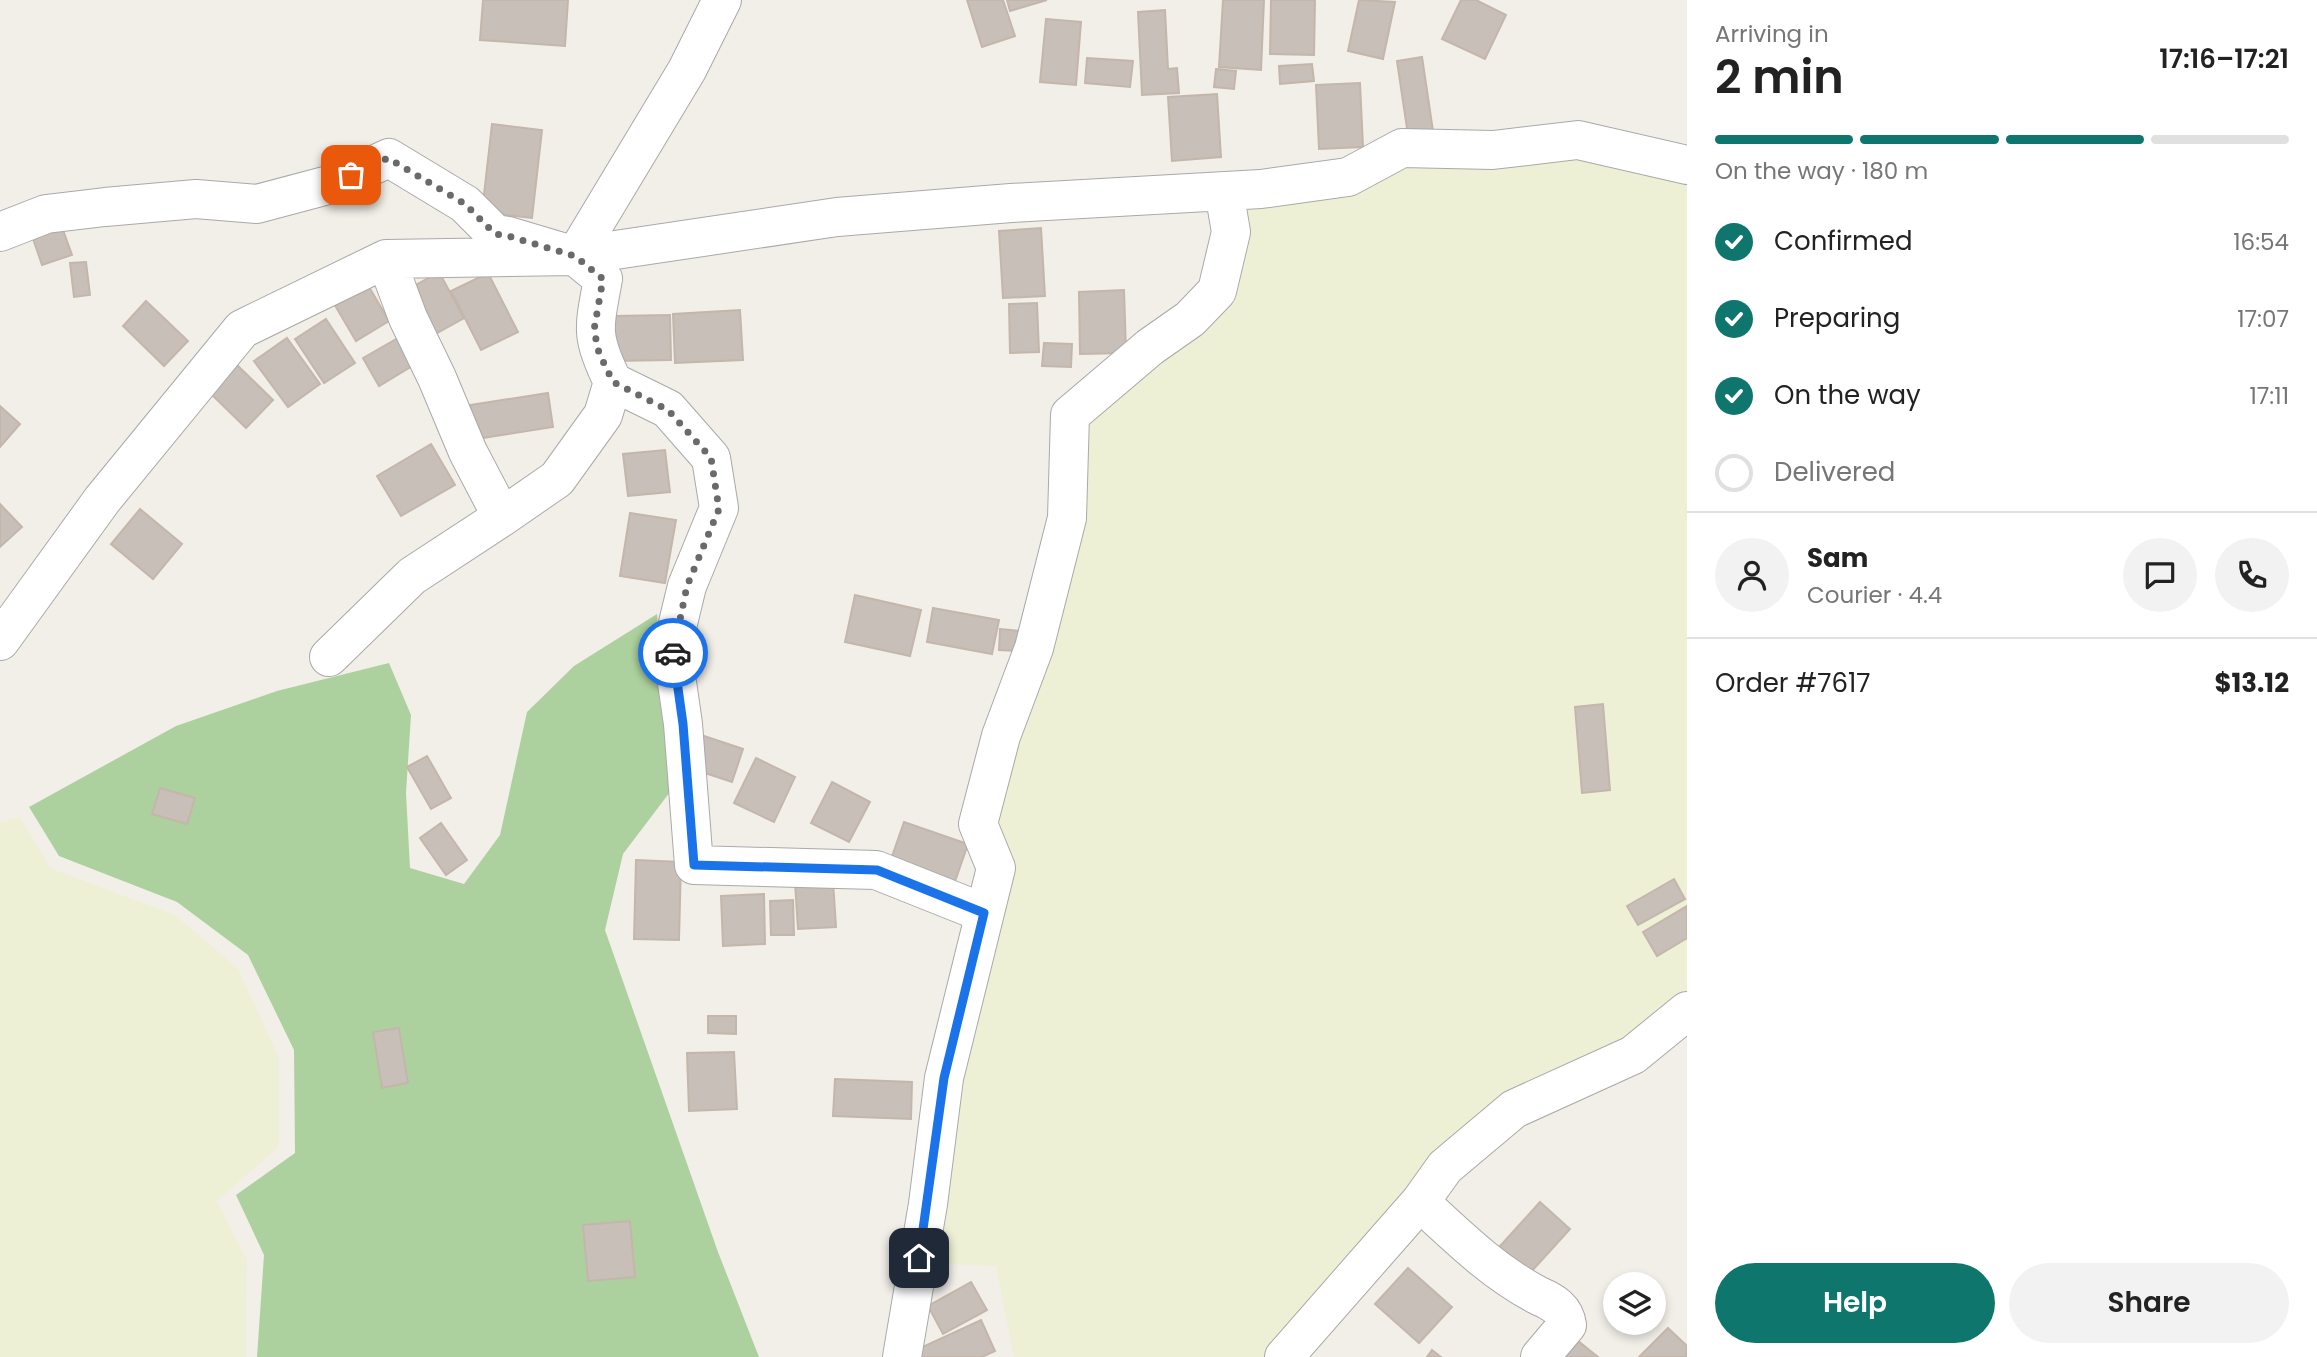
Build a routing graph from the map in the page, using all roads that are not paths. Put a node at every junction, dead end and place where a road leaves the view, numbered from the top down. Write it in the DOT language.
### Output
graph roads {
  1 [pos="722,0"];
  2 [pos="1687,165"];
  3 [pos="1224,191"];
  4 [pos="0,232"];
  5 [pos="575,256"];
  6 [pos="386,259"];
  7 [pos="613,382"];
  8 [pos="502,517"];
  9 [pos="0,641"];
  10 [pos="328,657"];
  11 [pos="984,913"];
  12 [pos="1687,1010"];
  13 [pos="1420,1202"];
  14 [pos="902,1357"];
  15 [pos="1284,1357"];
  16 [pos="1541,1357"];
  1 -- 5 [label="street"];
  2 -- 3 [label="street"];
  3 -- 5 [label="street"];
  3 -- 11 [label="street"];
  4 -- 5 [label="street"];
  5 -- 6 [label="street"];
  5 -- 7 [label="street"];
  6 -- 8 [label="street"];
  6 -- 9 [label="street"];
  7 -- 8 [label="street"];
  7 -- 11 [label="street"];
  8 -- 10 [label="street"];
  11 -- 14 [label="street"];
  12 -- 13 [label="street"];
  13 -- 15 [label="street"];
  13 -- 16 [label="street"];
}
